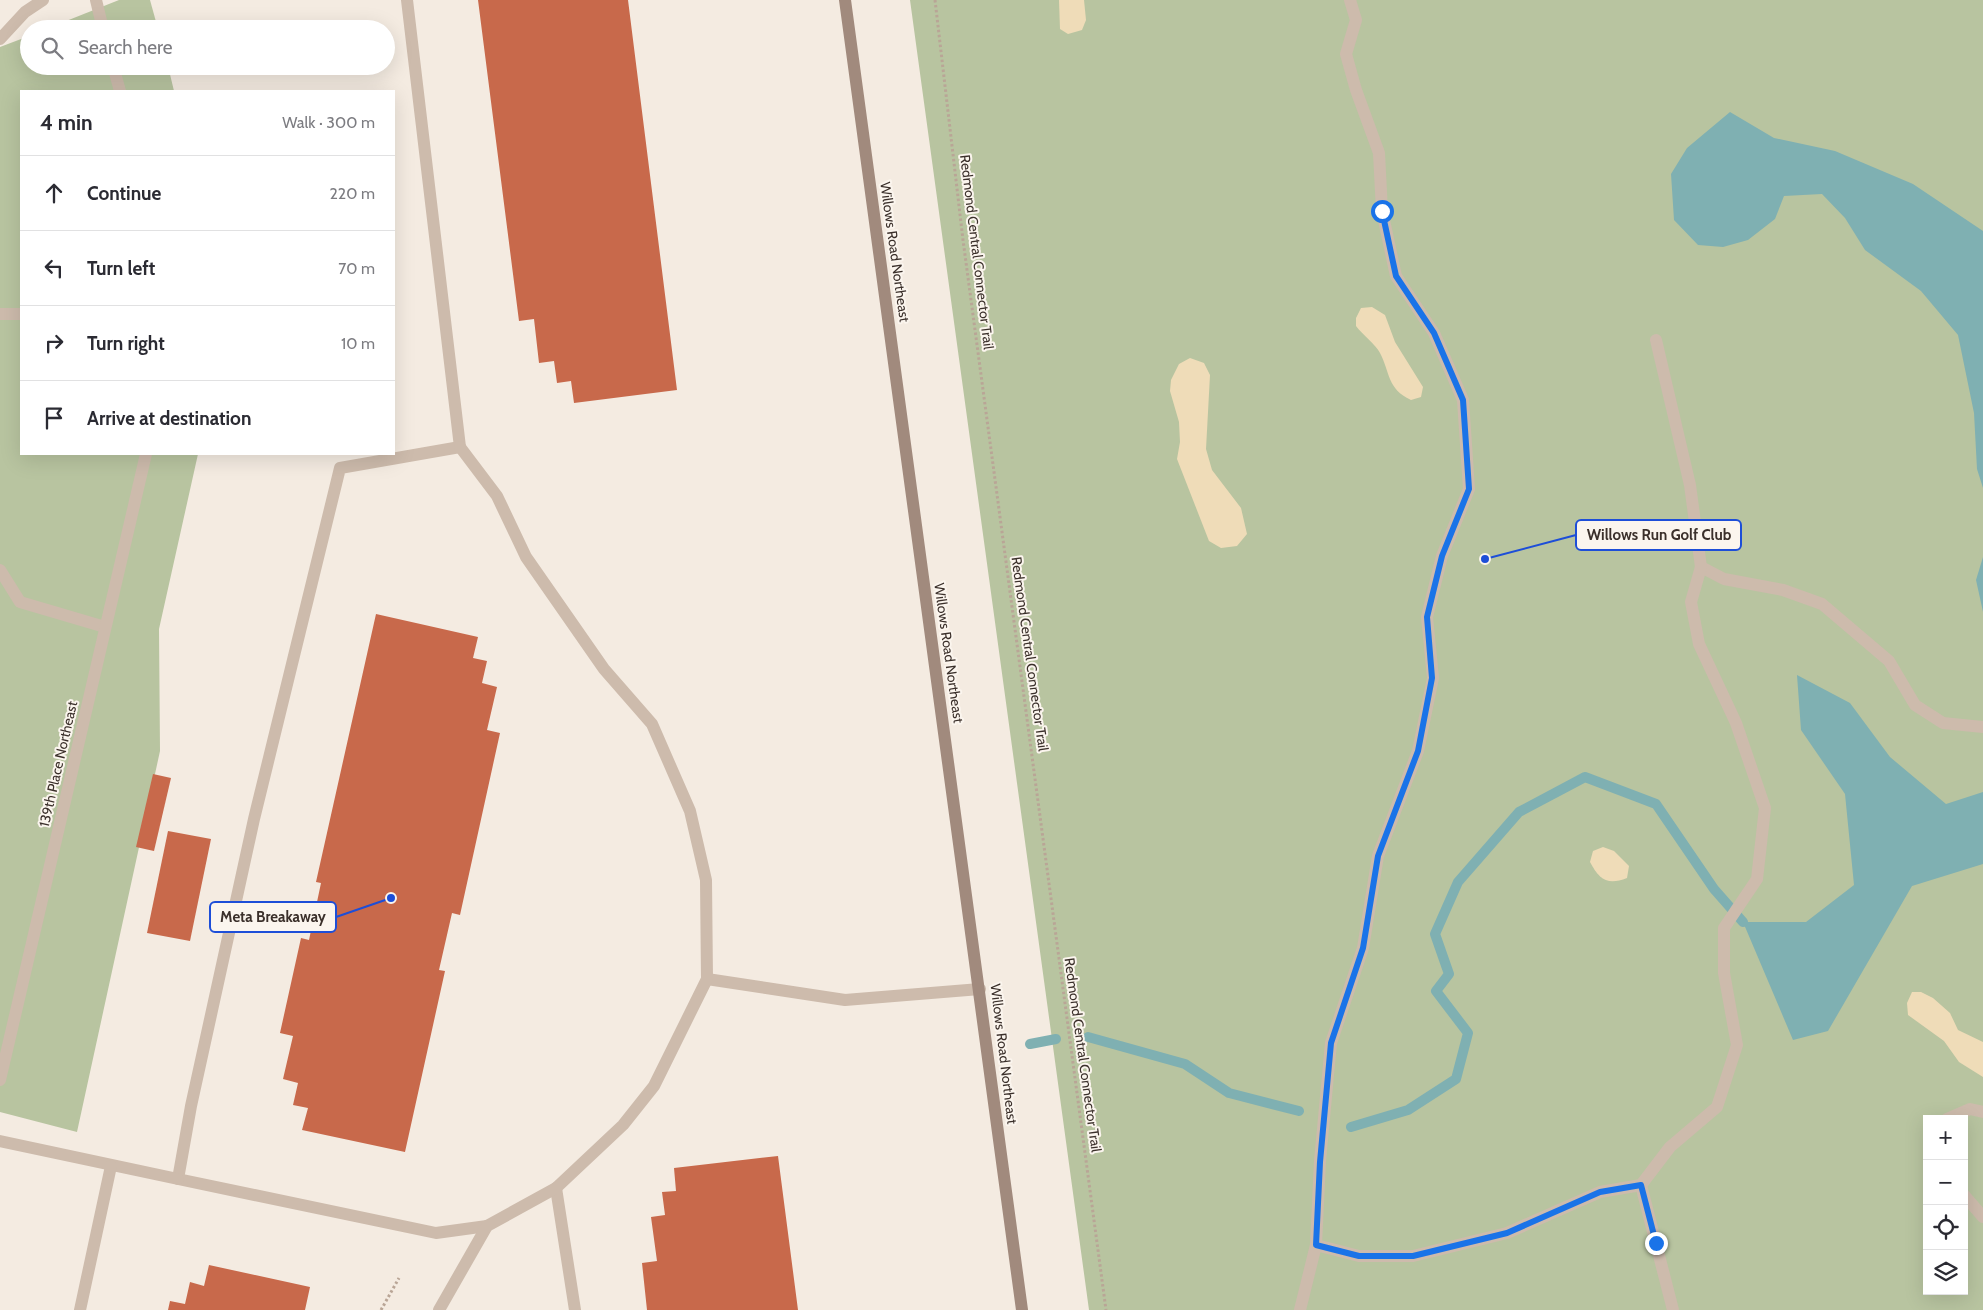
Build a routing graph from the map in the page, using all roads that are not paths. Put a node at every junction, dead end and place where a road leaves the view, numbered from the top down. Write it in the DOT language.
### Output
graph roads {
  1 [pos="43,0"];
  2 [pos="96,0"];
  3 [pos="407,0"];
  4 [pos="845,0"];
  5 [pos="1350,0"];
  6 [pos="101,20"];
  7 [pos="0,39"];
  8 [pos="116,75"];
  9 [pos="120,90"];
  10 [pos="0,314"];
  11 [pos="20,314"];
  12 [pos="1656,340"];
  13 [pos="460,447"];
  14 [pos="146,455"];
  15 [pos="1701,567"];
  16 [pos="0,570"];
  17 [pos="106,627"];
  18 [pos="1983,726"];
  19 [pos="707,979"];
  20 [pos="980,989"];
  21 [pos="0,1080"];
  22 [pos="1983,1112"];
  23 [pos="1956,1115"];
  24 [pos="0,1141"];
  25 [pos="111,1166"];
  26 [pos="178,1179"];
  27 [pos="1641,1185"];
  28 [pos="556,1188"];
  29 [pos="1968,1200"];
  30 [pos="1983,1217"];
  31 [pos="487,1226"];
  32 [pos="1316,1245"];
  33 [pos="80,1310"];
  34 [pos="439,1310"];
  35 [pos="575,1310"];
  36 [pos="1022,1310"];
  37 [pos="1300,1310"];
  38 [pos="1673,1310"];
  1 -- 7 [label="street"];
  2 -- 6 [label="street"];
  3 -- 13 [label="street"];
  4 -- 20 [label="main road, Willows Road Northeast"];
  5 -- 32 [label="street"];
  8 -- 9 [label="street"];
  10 -- 11 [label="street"];
  12 -- 15 [label="street"];
  13 -- 19 [label="street"];
  13 -- 26 [label="street"];
  14 -- 17 [label="street, 139th Place Northeast"];
  15 -- 18 [label="street"];
  15 -- 27 [label="street"];
  16 -- 17 [label="street"];
  17 -- 21 [label="street, 139th Place Northeast"];
  19 -- 20 [label="street"];
  19 -- 28 [label="street"];
  20 -- 36 [label="main road, Willows Road Northeast"];
  22 -- 23 [label="street"];
  24 -- 25 [label="street"];
  25 -- 26 [label="street"];
  25 -- 33 [label="street"];
  26 -- 31 [label="street"];
  27 -- 32 [label="street"];
  27 -- 38 [label="street"];
  28 -- 31 [label="street"];
  28 -- 35 [label="street"];
  29 -- 30 [label="street"];
  31 -- 34 [label="street"];
  32 -- 37 [label="street"];
}
